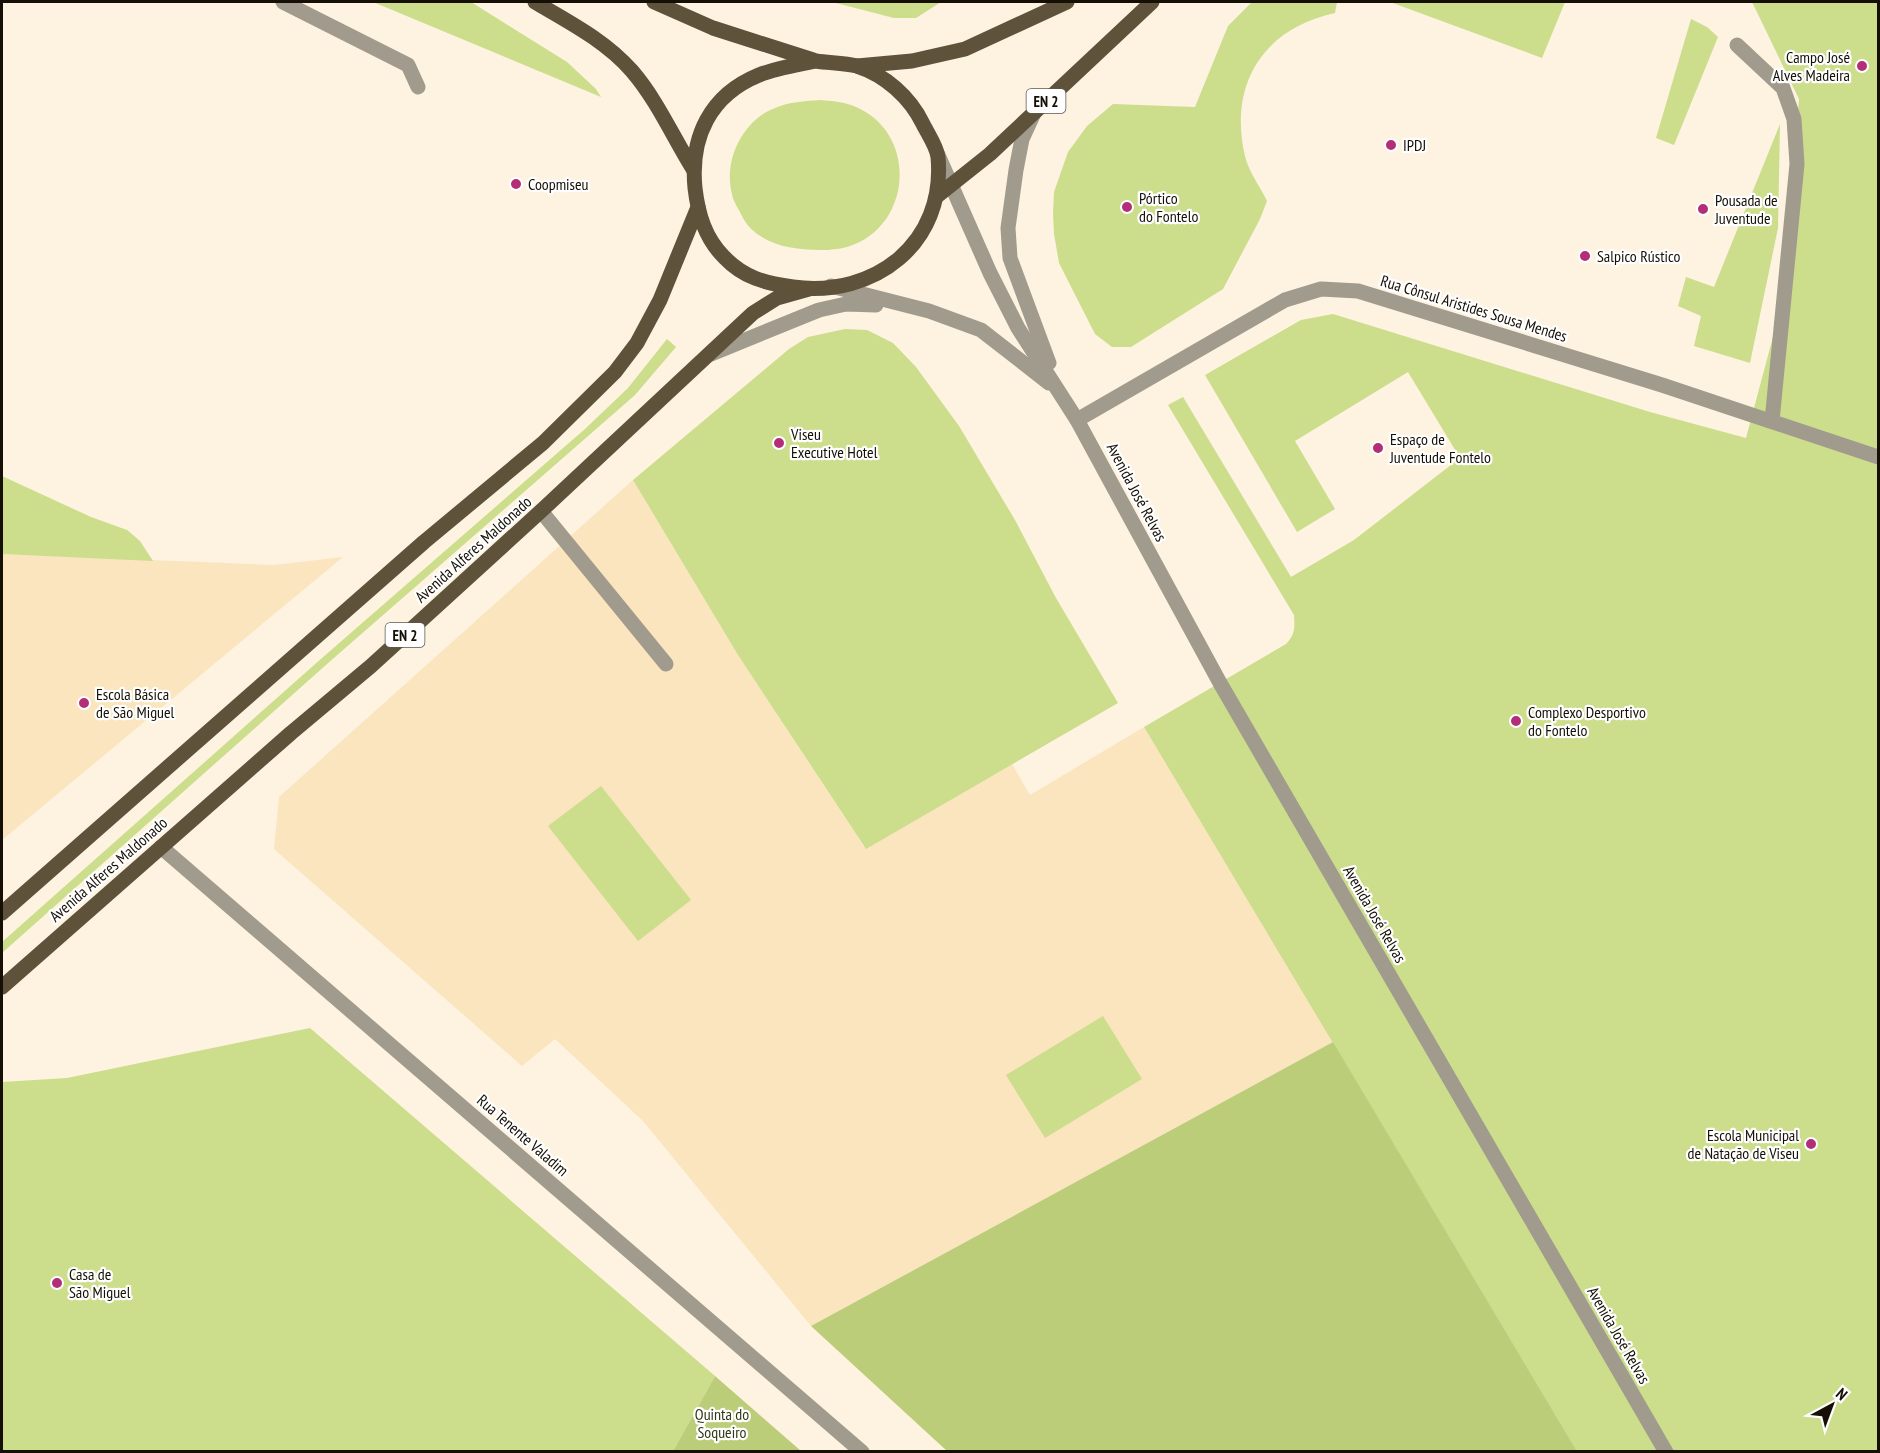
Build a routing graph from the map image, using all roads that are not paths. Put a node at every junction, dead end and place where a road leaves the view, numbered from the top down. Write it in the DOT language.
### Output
graph roads {
  1 [pos="283,2"];
  2 [pos="535,2"];
  3 [pos="654,2"];
  4 [pos="1067,2"];
  5 [pos="1152,2"];
  6 [pos="1737,45"];
  7 [pos="816,61"];
  8 [pos="856,66"];
  9 [pos="418,87"];
  10 [pos="1035,111"];
  11 [pos="938,155"];
  12 [pos="693,169"];
  13 [pos="951,185"];
  14 [pos="936,197"];
  15 [pos="698,207"];
  16 [pos="831,286"];
  17 [pos="809,289"];
  18 [pos="899,305"];
  19 [pos="705,356"];
  20 [pos="1060,392"];
  21 [pos="1077,420"];
  22 [pos="1772,421"];
  23 [pos="1878,457"];
  24 [pos="541,511"];
  25 [pos="666,664"];
  26 [pos="161,847"];
  27 [pos="2,913"];
  28 [pos="2,987"];
  29 [pos="862,1452"];
  30 [pos="1666,1452"];
  1 -- 9 [label="street"];
  2 -- 12 [label="main road"];
  3 -- 7 [label="main road"];
  4 -- 8 [label="main road, EN 2"];
  5 -- 10 [label="main road, EN 2"];
  6 -- 22 [label="street"];
  7 -- 8 [label="main road, EN 2"];
  7 -- 12 [label="main road, EN 2"];
  8 -- 11 [label="main road, EN 2"];
  10 -- 13 [label="main road, EN 2"];
  10 -- 20 [label="street, Avenida José Relvas"];
  11 -- 13 [label="street, Avenida José Relvas"];
  11 -- 14 [label="main road, EN 2"];
  12 -- 15 [label="main road, EN 2"];
  13 -- 14 [label="main road, EN 2"];
  13 -- 20 [label="street, Avenida José Relvas"];
  14 -- 16 [label="main road, EN 2"];
  15 -- 17 [label="main road, EN 2"];
  15 -- 27 [label="main road, Avenida Alferes Maldonado / EN 2"];
  16 -- 17 [label="main road, EN 2"];
  16 -- 18 [label="street, Avenida José Relvas"];
  17 -- 19 [label="main road, Avenida Alferes Maldonado / EN 2"];
  18 -- 19 [label="street"];
  18 -- 20 [label="street, Avenida José Relvas"];
  19 -- 24 [label="main road, Avenida Alferes Maldonado / EN 2"];
  20 -- 21 [label="street, Avenida José Relvas"];
  21 -- 22 [label="street, Rua Cônsul Aristides Sousa Mendes"];
  21 -- 30 [label="street, Avenida José Relvas"];
  22 -- 23 [label="street, Rua Cônsul Aristides Sousa Mendes"];
  24 -- 25 [label="street"];
  24 -- 26 [label="main road, Avenida Alferes Maldonado / EN 2"];
  26 -- 28 [label="main road, Avenida Alferes Maldonado / EN 2"];
  26 -- 29 [label="street, Rua Tenente Valadim"];
}
